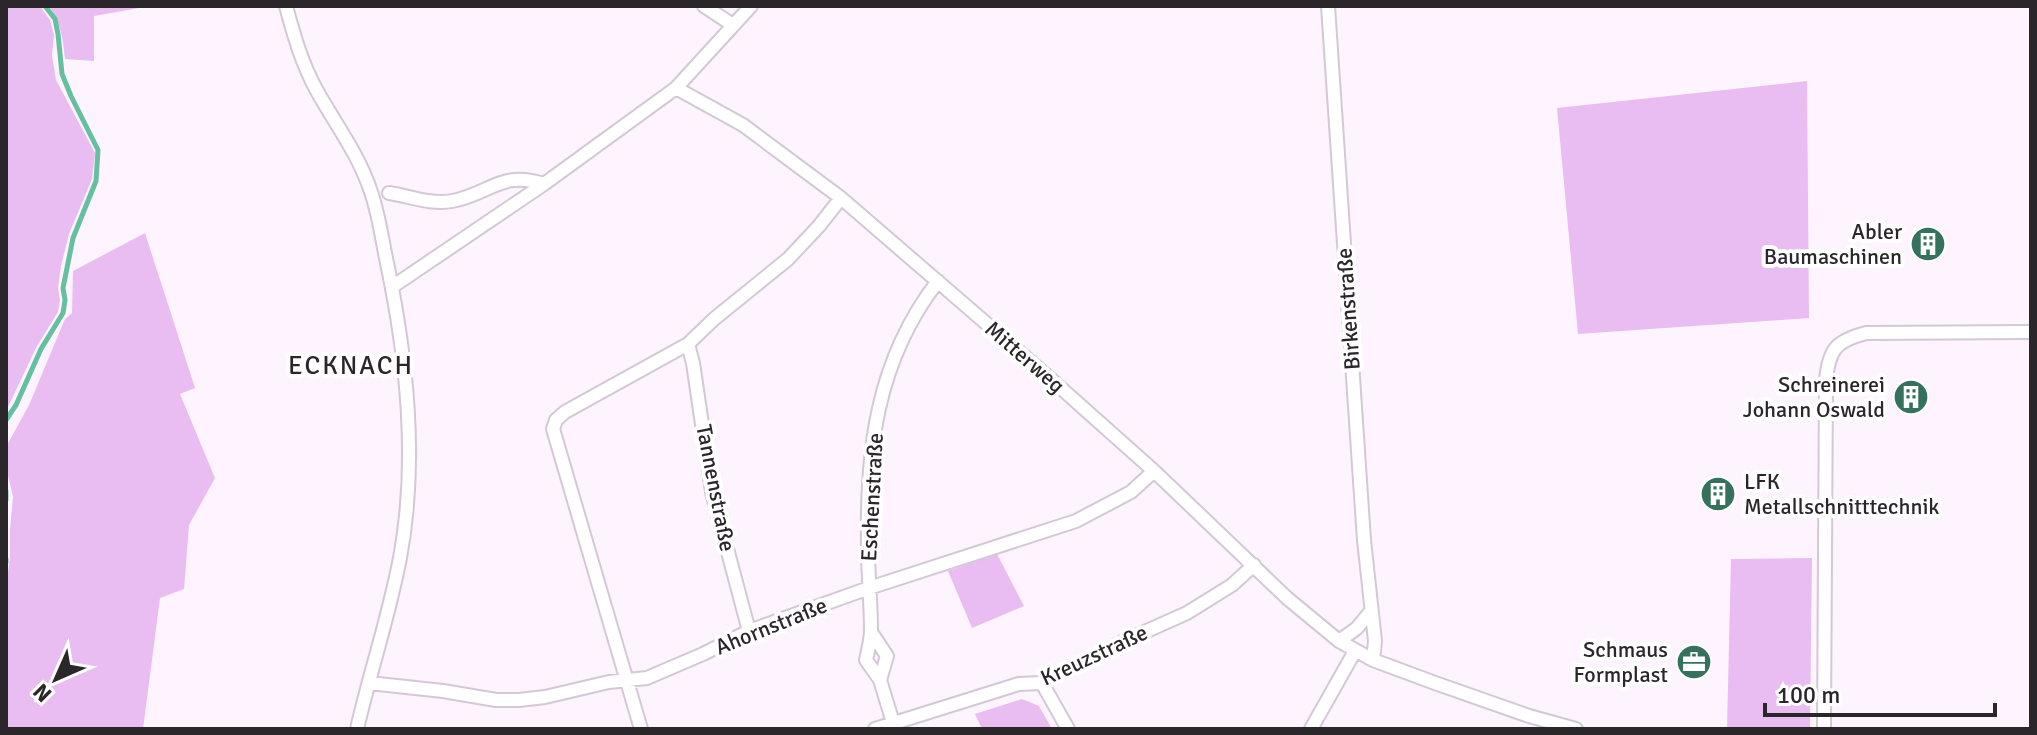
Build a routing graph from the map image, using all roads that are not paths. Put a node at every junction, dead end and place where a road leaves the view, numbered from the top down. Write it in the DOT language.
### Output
graph roads {
  1 [pos="286,6"];
  2 [pos="704,6"];
  3 [pos="751,6"];
  4 [pos="1328,6"];
  5 [pos="733,25"];
  6 [pos="676,88"];
  7 [pos="544,184"];
  8 [pos="389,193"];
  9 [pos="841,198"];
  10 [pos="938,281"];
  11 [pos="392,287"];
  12 [pos="2031,332"];
  13 [pos="688,344"];
  14 [pos="1154,471"];
  15 [pos="1254,565"];
  16 [pos="869,588"];
  17 [pos="1371,611"];
  18 [pos="749,631"];
  19 [pos="871,632"];
  20 [pos="1339,641"];
  21 [pos="1355,651"];
  22 [pos="1373,660"];
  23 [pos="880,680"];
  24 [pos="627,681"];
  25 [pos="369,683"];
  26 [pos="1042,683"];
  27 [pos="894,726"];
  28 [pos="357,729"];
  29 [pos="641,729"];
  30 [pos="875,729"];
  31 [pos="1068,729"];
  32 [pos="1311,729"];
  33 [pos="1576,729"];
  34 [pos="1824,729"];
  1 -- 11 [label="street"];
  2 -- 5 [label="street"];
  3 -- 5 [label="street"];
  4 -- 17 [label="street, Birkenstraße"];
  5 -- 6 [label="street"];
  6 -- 7 [label="street"];
  6 -- 9 [label="street, Mitterweg"];
  7 -- 8 [label="street"];
  7 -- 11 [label="street"];
  9 -- 10 [label="street, Mitterweg"];
  9 -- 13 [label="street"];
  10 -- 14 [label="street, Mitterweg"];
  10 -- 16 [label="street, Eschenstraße"];
  11 -- 25 [label="street"];
  12 -- 34 [label="street"];
  13 -- 18 [label="street, Tannenstraße"];
  13 -- 24 [label="street"];
  14 -- 15 [label="street, Mitterweg"];
  14 -- 16 [label="street, Ahornstraße"];
  15 -- 20 [label="street, Mitterweg"];
  15 -- 26 [label="street, Kreuzstraße"];
  16 -- 18 [label="street, Ahornstraße"];
  16 -- 19 [label="street, Eschenstraße"];
  17 -- 20 [label="street"];
  17 -- 22 [label="street, Birkenstraße"];
  18 -- 24 [label="street, Ahornstraße"];
  19 -- 23 [label="street, Eschenstraße"];
  19 -- 23 [label="street, Eschenstraße"];
  20 -- 21 [label="street, Mitterweg"];
  21 -- 22 [label="street, Mitterweg"];
  21 -- 32 [label="street"];
  22 -- 33 [label="street, Mitterweg"];
  23 -- 27 [label="street, Eschenstraße"];
  24 -- 25 [label="street, Ahornstraße"];
  24 -- 29 [label="street"];
  25 -- 28 [label="street"];
  26 -- 27 [label="street, Kreuzstraße"];
  26 -- 31 [label="street"];
  27 -- 30 [label="street, Kreuzstraße"];
}
